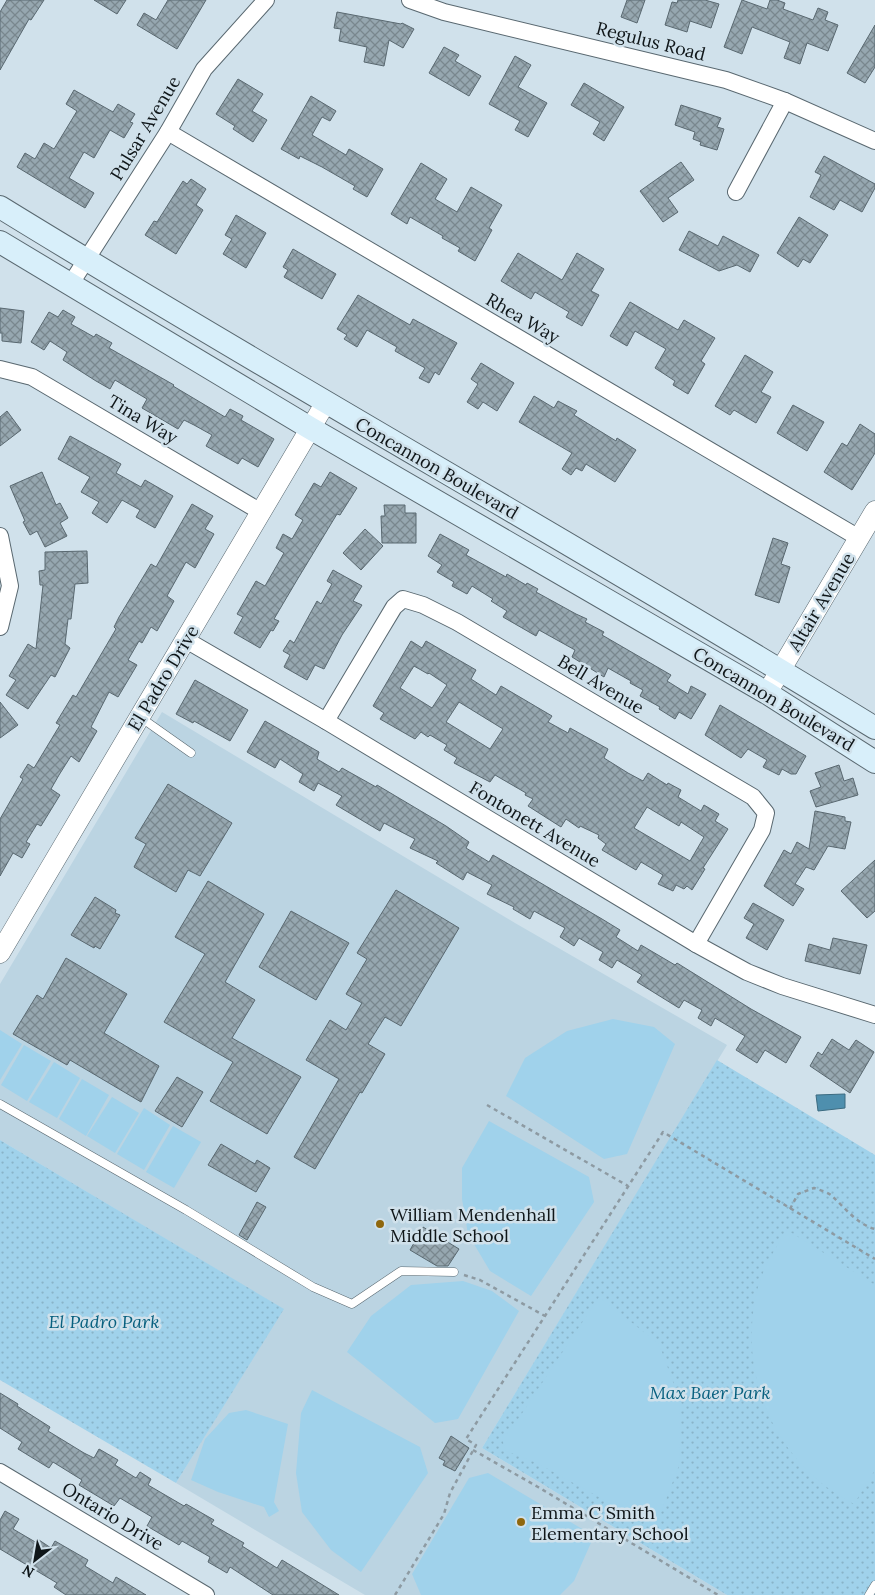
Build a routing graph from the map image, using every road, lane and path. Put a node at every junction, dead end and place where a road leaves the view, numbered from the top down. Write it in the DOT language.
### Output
graph roads {
  1 [pos="266,0"];
  2 [pos="410,0"];
  3 [pos="785,101"];
  4 [pos="168,132"];
  5 [pos="875,141"];
  6 [pos="736,192"];
  7 [pos="0,207"];
  8 [pos="0,242"];
  9 [pos="86,260"];
  10 [pos="70,286"];
  11 [pos="0,369"];
  12 [pos="326,402"];
  13 [pos="310,428"];
  14 [pos="875,511"];
  15 [pos="261,512"];
  16 [pos="0,536"];
  17 [pos="859,538"];
  18 [pos="0,627"];
  19 [pos="186,640"];
  20 [pos="780,670"];
  21 [pos="767,693"];
  22 [pos="140,717"];
  23 [pos="326,721"];
  24 [pos="875,728"];
  25 [pos="191,753"];
  26 [pos="875,762"];
  27 [pos="696,944"];
  28 [pos="0,953"];
  29 [pos="874,1013"];
  30 [pos="0,1104"];
  31 [pos="487,1104"];
  32 [pos="628,1186"];
  33 [pos="790,1209"];
  34 [pos="875,1229"];
  35 [pos="875,1259"];
  36 [pos="454,1272"];
  37 [pos="544,1316"];
  38 [pos="473,1450"];
  39 [pos="0,1472"];
  40 [pos="875,1585"];
  41 [pos="206,1595"];
  42 [pos="395,1595"];
  43 [pos="718,1595"];
  44 [pos="869,1595"];
  1 -- 4 [label="street, Pulsar Avenue"];
  2 -- 3 [label="street, Regulus Road"];
  3 -- 5 [label="street, Regulus Road"];
  3 -- 6 [label="street"];
  4 -- 9 [label="street, Pulsar Avenue"];
  4 -- 17 [label="street, Rhea Way"];
  7 -- 9 [label="main road, Concannon Boulevard"];
  8 -- 10 [label="main road, Concannon Boulevard"];
  9 -- 10 [label="street, Pulsar Avenue"];
  9 -- 12 [label="main road, Concannon Boulevard"];
  10 -- 13 [label="main road, Concannon Boulevard"];
  11 -- 15 [label="street, Tina Way"];
  12 -- 13 [label="street, El Padro Drive"];
  12 -- 20 [label="main road, Concannon Boulevard"];
  13 -- 15 [label="street, El Padro Drive"];
  13 -- 21 [label="main road, Concannon Boulevard"];
  14 -- 17 [label="street, Altair Avenue"];
  15 -- 19 [label="street, El Padro Drive"];
  16 -- 18 [label="street"];
  17 -- 20 [label="street, Altair Avenue"];
  19 -- 22 [label="street, El Padro Drive"];
  19 -- 23 [label="street, Fontonett Avenue"];
  20 -- 21 [label="street, Altair Avenue"];
  20 -- 24 [label="main road, Concannon Boulevard"];
  21 -- 26 [label="main road, Concannon Boulevard"];
  22 -- 25 [label="lane"];
  22 -- 28 [label="street, El Padro Drive"];
  23 -- 27 [label="street, Fontonett Avenue"];
  23 -- 27 [label="street, Bell Avenue"];
  27 -- 29 [label="street, Fontonett Avenue"];
  30 -- 36 [label="lane"];
  31 -- 32 [label="path"];
  32 -- 33 [label="path"];
  32 -- 37 [label="path"];
  33 -- 34 [label="path"];
  33 -- 35 [label="path"];
  36 -- 37 [label="path"];
  37 -- 38 [label="path"];
  38 -- 42 [label="path"];
  38 -- 43 [label="path"];
  39 -- 41 [label="street, Ontario Drive"];
  40 -- 44 [label="lane"];
}
